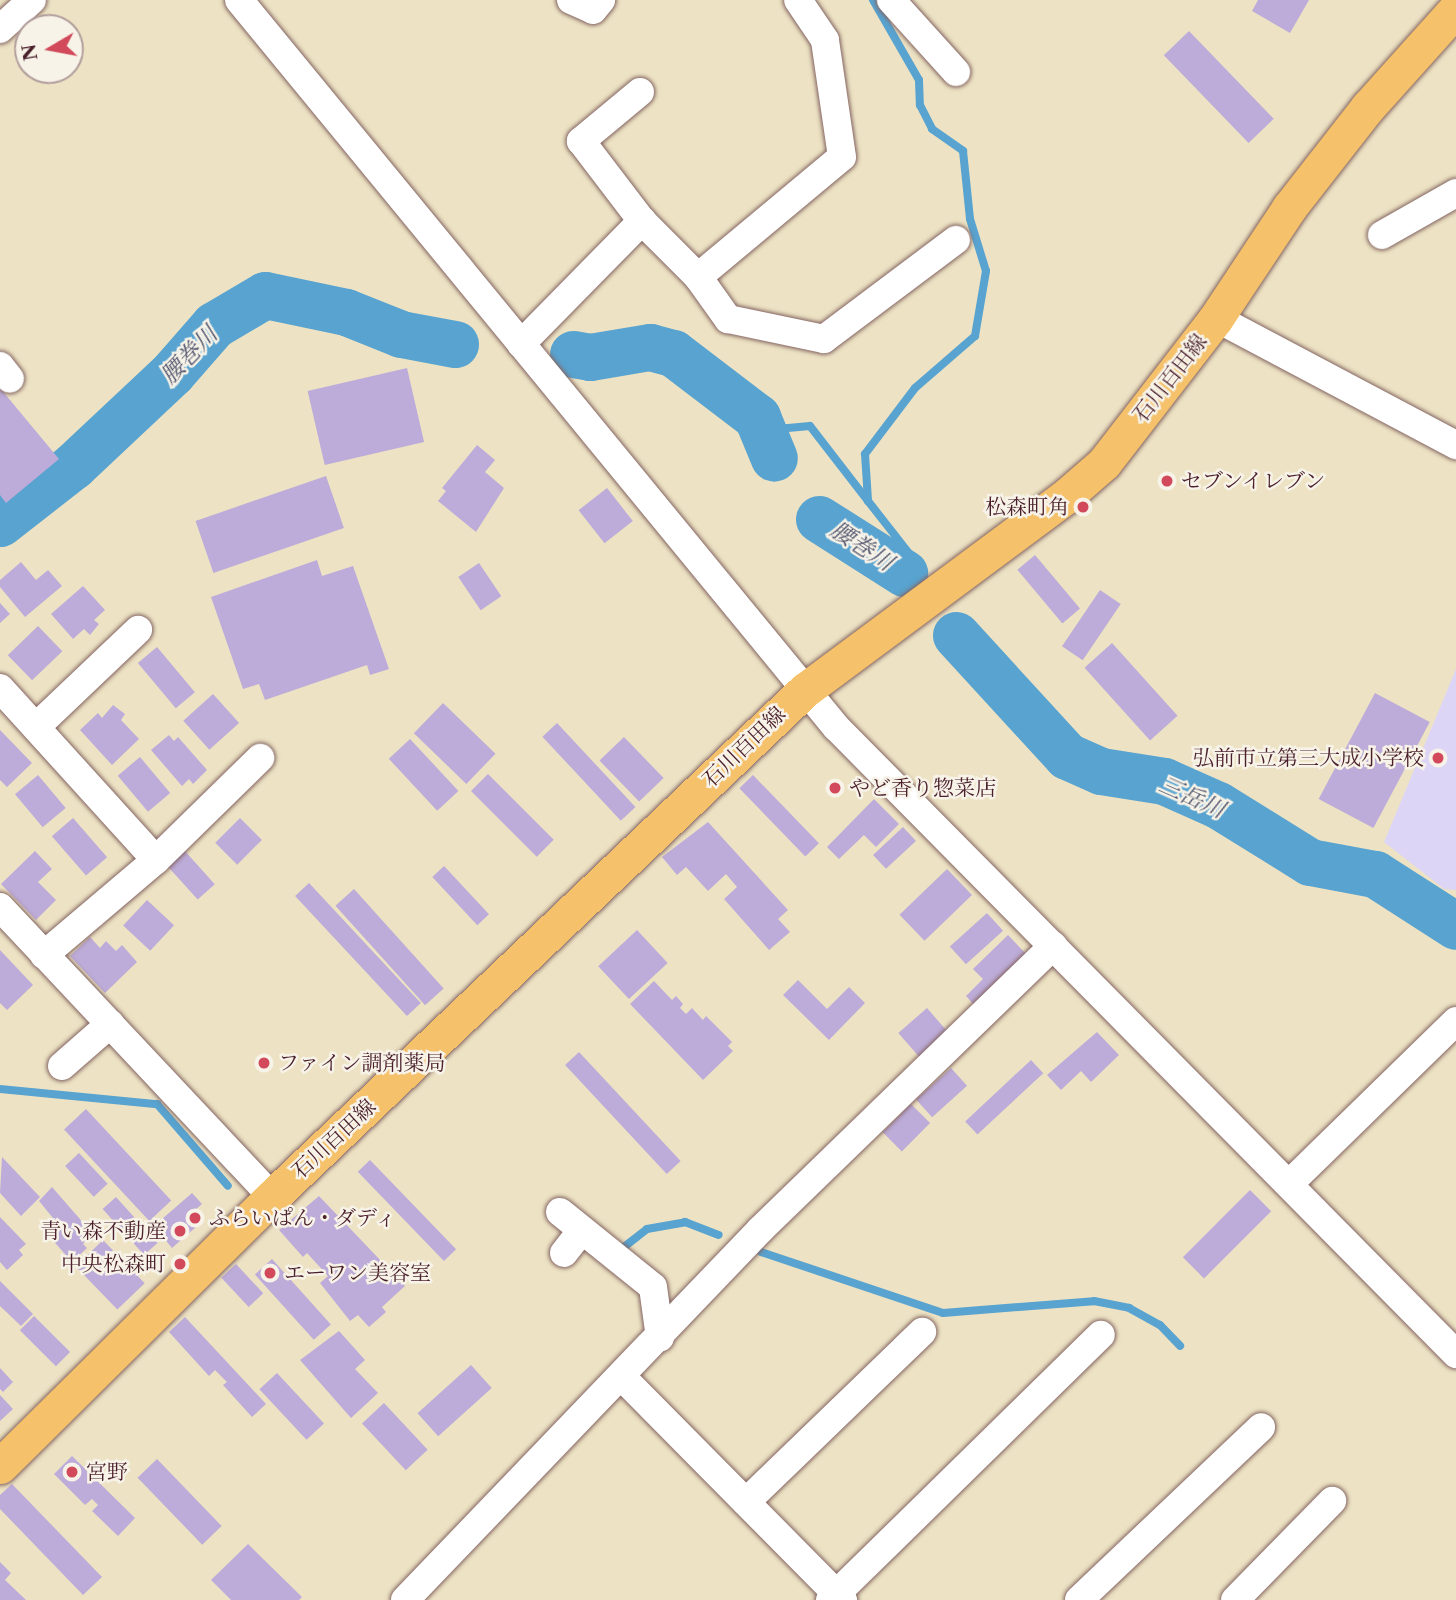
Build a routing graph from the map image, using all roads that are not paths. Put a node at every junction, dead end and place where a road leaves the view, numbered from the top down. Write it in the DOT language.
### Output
graph roads {
  1 [pos="32,0"];
  2 [pos="239,0"];
  3 [pos="571,0"];
  4 [pos="601,0"];
  5 [pos="798,0"];
  6 [pos="891,0"];
  7 [pos="1456,9"];
  8 [pos="0,29"];
  9 [pos="956,72"];
  10 [pos="640,92"];
  11 [pos="1456,193"];
  12 [pos="642,221"];
  13 [pos="1382,235"];
  14 [pos="956,240"];
  15 [pos="698,277"];
  16 [pos="1216,318"];
  17 [pos="521,344"];
  18 [pos="1456,445"];
  19 [pos="138,630"];
  20 [pos="0,688"];
  21 [pos="804,690"];
  22 [pos="36,727"];
  23 [pos="260,758"];
  24 [pos="156,860"];
  25 [pos="0,907"];
  26 [pos="1053,946"];
  27 [pos="44,955"];
  28 [pos="1456,1021"];
  29 [pos="110,1024"];
  30 [pos="62,1066"];
  31 [pos="1290,1183"];
  32 [pos="272,1197"];
  33 [pos="560,1212"];
  34 [pos="582,1230"];
  35 [pos="564,1253"];
  36 [pos="922,1332"];
  37 [pos="1101,1335"];
  38 [pos="660,1338"];
  39 [pos="1456,1354"];
  40 [pos="623,1378"];
  41 [pos="1261,1427"];
  42 [pos="0,1466"];
  43 [pos="1332,1501"];
  44 [pos="746,1502"];
  45 [pos="836,1598"];
  46 [pos="405,1600"];
  47 [pos="1079,1600"];
  48 [pos="1235,1600"];
  1 -- 8 [label="street"];
  2 -- 17 [label="street"];
  3 -- 4 [label="street"];
  5 -- 15 [label="street"];
  6 -- 9 [label="street"];
  7 -- 16 [label="main road, 石川百田線"];
  10 -- 12 [label="street"];
  11 -- 13 [label="street"];
  12 -- 15 [label="street"];
  12 -- 17 [label="street"];
  14 -- 15 [label="street"];
  16 -- 18 [label="street"];
  16 -- 21 [label="main road, 石川百田線"];
  17 -- 21 [label="street"];
  19 -- 22 [label="street"];
  20 -- 22 [label="street"];
  21 -- 26 [label="street"];
  21 -- 32 [label="main road, 石川百田線"];
  22 -- 24 [label="street"];
  23 -- 24 [label="street"];
  24 -- 27 [label="street"];
  25 -- 27 [label="street"];
  26 -- 31 [label="street"];
  26 -- 38 [label="street"];
  27 -- 29 [label="street"];
  28 -- 31 [label="street"];
  29 -- 30 [label="street"];
  29 -- 32 [label="street"];
  31 -- 39 [label="street"];
  32 -- 42 [label="main road, 石川百田線"];
  33 -- 34 [label="street"];
  34 -- 35 [label="street"];
  34 -- 38 [label="street"];
  36 -- 44 [label="street"];
  37 -- 45 [label="street"];
  38 -- 40 [label="street"];
  40 -- 44 [label="street"];
  40 -- 46 [label="street"];
  41 -- 47 [label="street"];
  43 -- 48 [label="street"];
  44 -- 45 [label="street"];
}
